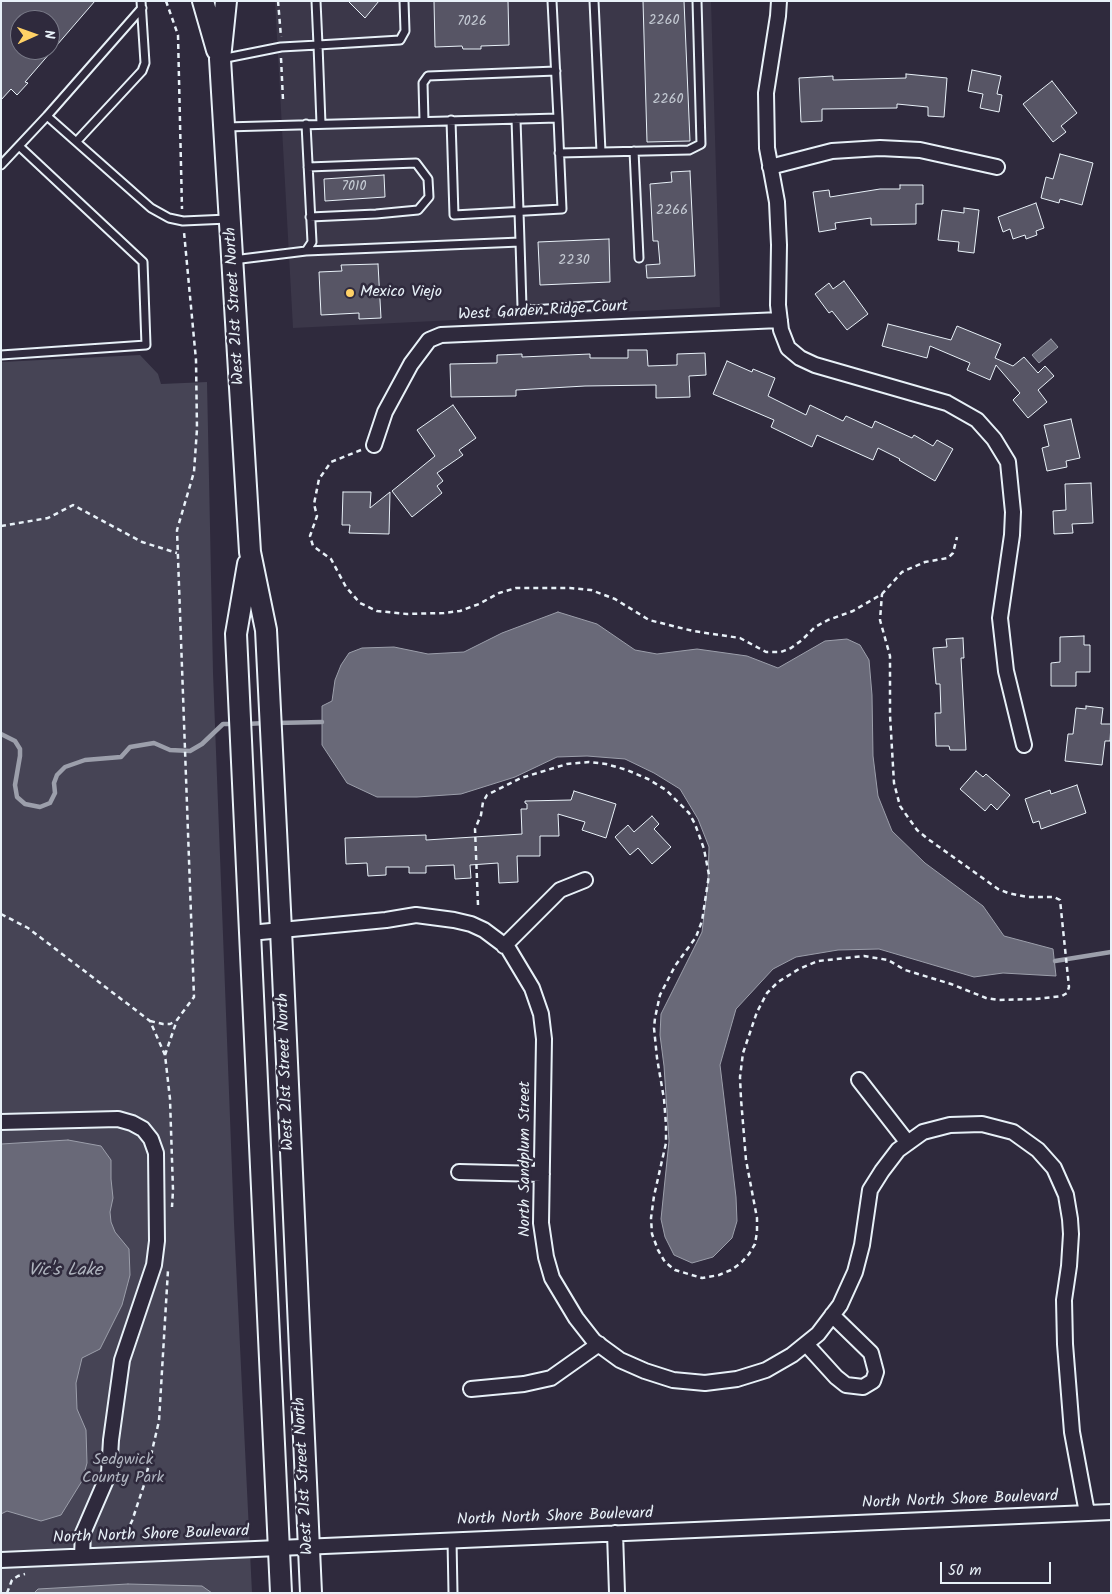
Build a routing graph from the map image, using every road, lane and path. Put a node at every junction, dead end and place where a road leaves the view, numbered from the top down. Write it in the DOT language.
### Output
graph roads {
  1 [pos="166,1"];
  2 [pos="203,1"];
  3 [pos="226,1"];
  4 [pos="316,1"];
  5 [pos="404,1"];
  6 [pos="552,1"];
  7 [pos="594,1"];
  8 [pos="697,1"];
  9 [pos="778,1"];
  10 [pos="141,4"];
  11 [pos="318,45"];
  12 [pos="220,59"];
  13 [pos="556,71"];
  14 [pos="47,116"];
  15 [pos="558,118"];
  16 [pos="516,119"];
  17 [pos="451,120"];
  18 [pos="424,121"];
  19 [pos="306,124"];
  20 [pos="321,124"];
  21 [pos="224,127"];
  22 [pos="77,141"];
  23 [pos="19,146"];
  24 [pos="634,151"];
  25 [pos="601,152"];
  26 [pos="559,153"];
  27 [pos="1,165"];
  28 [pos="308,167"];
  29 [pos="770,167"];
  30 [pos="997,167"];
  31 [pos="519,213"];
  32 [pos="310,217"];
  33 [pos="231,219"];
  34 [pos="183,221"];
  35 [pos="520,242"];
  36 [pos="306,251"];
  37 [pos="639,258"];
  38 [pos="233,260"];
  39 [pos="603,305"];
  40 [pos="780,320"];
  41 [pos="1,355"];
  42 [pos="374,445"];
  43 [pos="1,526"];
  44 [pos="958,537"];
  45 [pos="250,552"];
  46 [pos="178,553"];
  47 [pos="882,594"];
  48 [pos="1024,744"];
  49 [pos="585,880"];
  50 [pos="478,905"];
  51 [pos="1,914"];
  52 [pos="281,930"];
  53 [pos="250,933"];
  54 [pos="504,946"];
  55 [pos="177,1020"];
  56 [pos="150,1021"];
  57 [pos="166,1055"];
  58 [pos="859,1080"];
  59 [pos="1,1122"];
  60 [pos="908,1143"];
  61 [pos="459,1172"];
  62 [pos="542,1174"];
  63 [pos="172,1209"];
  64 [pos="168,1267"];
  65 [pos="832,1315"];
  66 [pos="598,1344"];
  67 [pos="806,1344"];
  68 [pos="471,1389"];
  69 [pos="1111,1512"];
  70 [pos="1087,1513"];
  71 [pos="615,1533"];
  72 [pos="452,1540"];
  73 [pos="308,1546"];
  74 [pos="279,1548"];
  75 [pos="115,1555"];
  76 [pos="82,1556"];
  77 [pos="1,1560"];
  78 [pos="27,1574"];
  79 [pos="7,1593"];
  80 [pos="281,1593"];
  81 [pos="310,1593"];
  82 [pos="453,1593"];
  83 [pos="617,1593"];
  1 -- 34 [label="path"];
  2 -- 12 [label="main road, West 21st Street North"];
  3 -- 12 [label="main road, West 21st Street North"];
  4 -- 11 [label="lane"];
  5 -- 11 [label="lane"];
  6 -- 13 [label="lane"];
  7 -- 25 [label="lane"];
  8 -- 24 [label="lane"];
  9 -- 29 [label="street"];
  10 -- 14 [label="lane"];
  10 -- 22 [label="lane"];
  11 -- 12 [label="lane"];
  11 -- 20 [label="lane"];
  12 -- 21 [label="main road, West 21st Street North"];
  13 -- 15 [label="lane"];
  13 -- 18 [label="lane"];
  14 -- 22 [label="lane"];
  14 -- 23 [label="lane"];
  15 -- 16 [label="lane"];
  15 -- 26 [label="lane"];
  16 -- 17 [label="lane"];
  16 -- 31 [label="lane"];
  17 -- 18 [label="lane"];
  17 -- 31 [label="lane"];
  18 -- 20 [label="lane"];
  19 -- 20 [label="lane"];
  19 -- 21 [label="lane"];
  19 -- 28 [label="lane"];
  21 -- 33 [label="main road, West 21st Street North"];
  22 -- 34 [label="lane"];
  23 -- 27 [label="lane"];
  23 -- 41 [label="lane"];
  24 -- 25 [label="lane"];
  24 -- 37 [label="lane"];
  25 -- 26 [label="lane"];
  26 -- 31 [label="lane"];
  28 -- 32 [label="lane"];
  28 -- 32 [label="lane"];
  29 -- 30 [label="street"];
  29 -- 40 [label="street"];
  31 -- 35 [label="lane"];
  32 -- 36 [label="lane"];
  33 -- 34 [label="lane"];
  33 -- 38 [label="main road, West 21st Street North"];
  34 -- 46 [label="path"];
  35 -- 36 [label="lane"];
  35 -- 39 [label="lane"];
  36 -- 38 [label="lane"];
  38 -- 45 [label="main road, West 21st Street North"];
  40 -- 42 [label="street, West Garden Ridge Court"];
  40 -- 48 [label="street"];
  42 -- 47 [label="path"];
  43 -- 46 [label="path"];
  44 -- 47 [label="path"];
  45 -- 52 [label="main road, West 21st Street North"];
  45 -- 53 [label="main road, West 21st Street North"];
  46 -- 55 [label="path"];
  47 -- 50 [label="path"];
  49 -- 54 [label="street"];
  51 -- 56 [label="path"];
  52 -- 53 [label="street, North Sandplum Street"];
  52 -- 54 [label="street, North Sandplum Street"];
  52 -- 73 [label="main road, West 21st Street North"];
  53 -- 74 [label="main road, West 21st Street North"];
  54 -- 62 [label="street, North Sandplum Street"];
  55 -- 56 [label="path"];
  55 -- 57 [label="path"];
  56 -- 57 [label="path"];
  57 -- 63 [label="path"];
  58 -- 60 [label="street"];
  59 -- 76 [label="street"];
  60 -- 65 [label="street, North Sandplum Street"];
  60 -- 70 [label="street, North Sandplum Street"];
  61 -- 62 [label="street"];
  62 -- 66 [label="street, North Sandplum Street"];
  64 -- 75 [label="path"];
  65 -- 67 [label="street, North Sandplum Street"];
  65 -- 67 [label="street"];
  66 -- 67 [label="street, North Sandplum Street"];
  66 -- 68 [label="street"];
  69 -- 70 [label="street, North North Shore Boulevard"];
  70 -- 71 [label="street, North North Shore Boulevard"];
  71 -- 72 [label="street, North North Shore Boulevard"];
  71 -- 83 [label="street"];
  72 -- 73 [label="street, North North Shore Boulevard"];
  72 -- 82 [label="lane"];
  73 -- 74 [label="street, North North Shore Boulevard"];
  73 -- 81 [label="main road, West 21st Street North"];
  74 -- 75 [label="street, North North Shore Boulevard"];
  74 -- 80 [label="main road, West 21st Street North"];
  75 -- 76 [label="street, North North Shore Boulevard"];
  76 -- 77 [label="street, North North Shore Boulevard"];
  78 -- 79 [label="path"];
}
